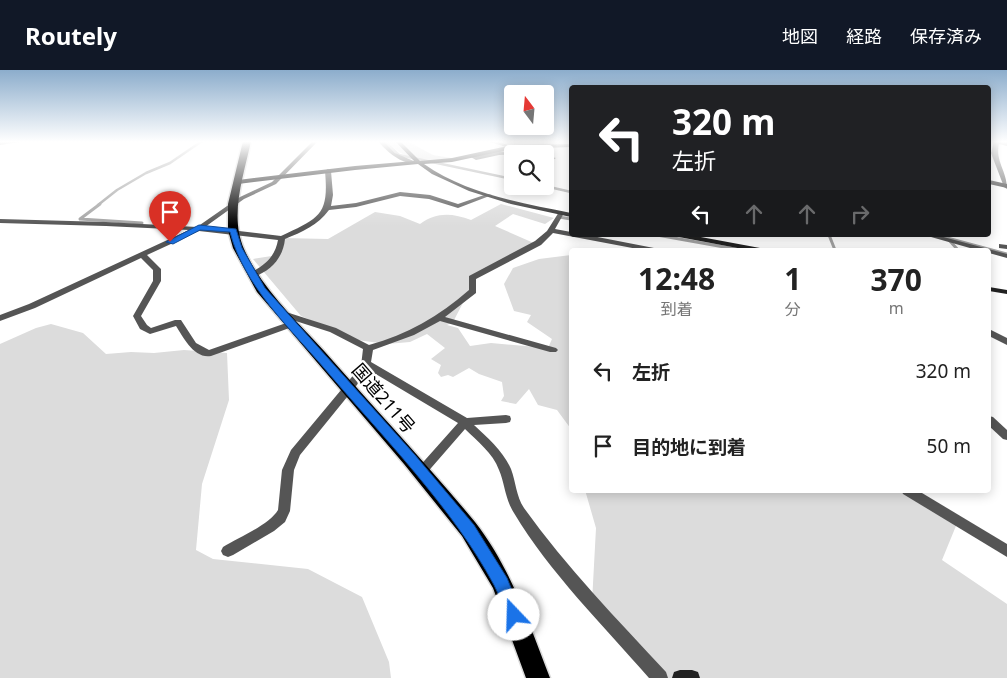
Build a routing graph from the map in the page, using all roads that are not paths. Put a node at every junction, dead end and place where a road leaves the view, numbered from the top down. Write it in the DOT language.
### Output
graph roads {
  1 [pos="241,169"];
  2 [pos="288,169"];
  3 [pos="346,169"];
  4 [pos="427,169"];
  5 [pos="1000,169"];
  6 [pos="328,171"];
  7 [pos="281,177"];
  8 [pos="238,182"];
  9 [pos="991,182"];
  10 [pos="1007,186"];
  11 [pos="489,195"];
  12 [pos="233,204"];
  13 [pos="326,208"];
  14 [pos="561,213"];
  15 [pos="569,215"];
  16 [pos="0,221"];
  17 [pos="199,228"];
  18 [pos="233,230"];
  19 [pos="551,230"];
  20 [pos="569,234"];
  21 [pos="586,237"];
  22 [pos="703,237"];
  23 [pos="936,237"];
  24 [pos="282,238"];
  25 [pos="644,248"];
  26 [pos="751,248"];
  27 [pos="977,248"];
  28 [pos="991,252"];
  29 [pos="142,255"];
  30 [pos="1007,256"];
  31 [pos="253,274"];
  32 [pos="991,289"];
  33 [pos="1007,292"];
  34 [pos="0,318"];
  35 [pos="440,318"];
  36 [pos="287,319"];
  37 [pos="991,333"];
  38 [pos="1007,342"];
  39 [pos="368,348"];
  40 [pos="553,350"];
  41 [pos="366,364"];
  42 [pos="349,390"];
  43 [pos="506,419"];
  44 [pos="465,422"];
  45 [pos="991,424"];
  46 [pos="1007,436"];
  47 [pos="421,472"];
  48 [pos="913,493"];
  49 [pos="1005,548"];
  50 [pos="228,551"];
  51 [pos="538,678"];
  52 [pos="660,678"];
  53 [pos="680,678"];
  54 [pos="692,678"];
  1 -- 8 [label="highway, 国道211号"];
  2 -- 7 [label="street"];
  3 -- 6 [label="street"];
  4 -- 11 [label="street"];
  5 -- 10 [label="street"];
  6 -- 7 [label="street"];
  6 -- 13 [label="street"];
  7 -- 8 [label="street"];
  7 -- 12 [label="street"];
  8 -- 12 [label="highway, 国道211号"];
  9 -- 10 [label="street"];
  11 -- 13 [label="street"];
  11 -- 14 [label="street"];
  12 -- 17 [label="street"];
  12 -- 18 [label="highway, 国道211号"];
  13 -- 24 [label="street"];
  14 -- 15 [label="street"];
  14 -- 19 [label="street"];
  16 -- 17 [label="street"];
  17 -- 18 [label="street"];
  17 -- 29 [label="street"];
  18 -- 24 [label="street"];
  18 -- 31 [label="highway, 国道211号"];
  19 -- 20 [label="street"];
  19 -- 35 [label="street"];
  21 -- 25 [label="street"];
  22 -- 26 [label="street"];
  23 -- 27 [label="street"];
  24 -- 31 [label="street"];
  28 -- 30 [label="street"];
  29 -- 34 [label="street"];
  29 -- 36 [label="street"];
  31 -- 36 [label="highway, 国道211号"];
  32 -- 33 [label="street"];
  35 -- 39 [label="street"];
  35 -- 40 [label="street"];
  36 -- 39 [label="street"];
  36 -- 42 [label="highway, 国道211号"];
  37 -- 38 [label="street"];
  39 -- 41 [label="street"];
  41 -- 42 [label="street"];
  41 -- 44 [label="street"];
  42 -- 47 [label="highway, 国道211号"];
  42 -- 50 [label="street"];
  43 -- 44 [label="street"];
  44 -- 47 [label="street"];
  44 -- 52 [label="street"];
  45 -- 46 [label="street"];
  47 -- 51 [label="highway, 国道211号"];
  48 -- 49 [label="street"];
  53 -- 54 [label="street"];
}
